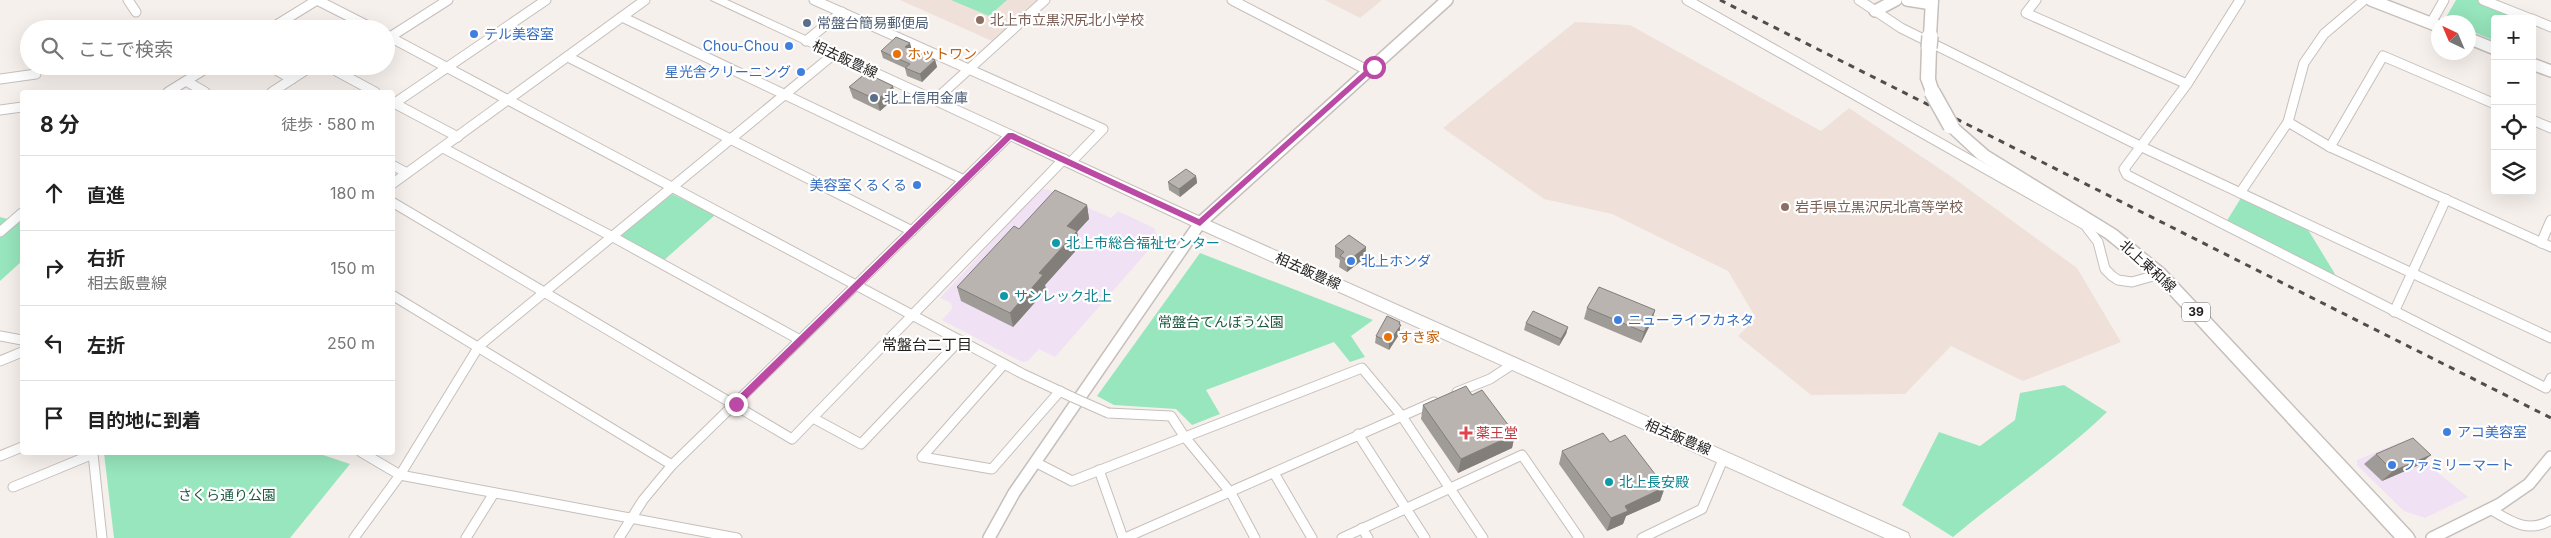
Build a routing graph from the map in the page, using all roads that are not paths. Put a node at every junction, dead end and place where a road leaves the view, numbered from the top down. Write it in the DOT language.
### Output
graph roads {
  1 [pos="128,0"];
  2 [pos="317,0"];
  3 [pos="448,0"];
  4 [pos="546,0"];
  5 [pos="645,0"];
  6 [pos="717,0"];
  7 [pos="814,0"];
  8 [pos="1045,0"];
  9 [pos="1232,0"];
  10 [pos="1447,0"];
  11 [pos="1687,0"];
  12 [pos="1859,0"];
  13 [pos="1896,0"];
  14 [pos="1906,0"];
  15 [pos="2036,0"];
  16 [pos="2240,0"];
  17 [pos="2364,0"];
  18 [pos="2372,0"];
  19 [pos="2444,0"];
  20 [pos="2483,0"];
  21 [pos="1932,2"];
  22 [pos="1876,11"];
  23 [pos="136,12"];
  24 [pos="842,12"];
  25 [pos="2438,15"];
  26 [pos="2521,15"];
  27 [pos="622,17"];
  28 [pos="285,20"];
  29 [pos="356,20"];
  30 [pos="2536,21"];
  31 [pos="2431,22"];
  32 [pos="2551,27"];
  33 [pos="395,32"];
  34 [pos="395,40"];
  35 [pos="806,41"];
  36 [pos="2476,41"];
  37 [pos="2491,47"];
  38 [pos="834,54"];
  39 [pos="568,57"];
  40 [pos="2536,65"];
  41 [pos="447,68"];
  42 [pos="969,69"];
  43 [pos="1369,71"];
  44 [pos="2551,71"];
  45 [pos="29,75"];
  46 [pos="196,75"];
  47 [pos="285,75"];
  48 [pos="298,75"];
  49 [pos="344,75"];
  50 [pos="0,79"];
  51 [pos="292,79"];
  52 [pos="186,81"];
  53 [pos="2186,84"];
  54 [pos="171,90"];
  55 [pos="202,90"];
  56 [pos="275,90"];
  57 [pos="371,90"];
  58 [pos="784,95"];
  59 [pos="507,100"];
  60 [pos="935,100"];
  61 [pos="395,102"];
  62 [pos="2491,102"];
  63 [pos="395,104"];
  64 [pos="20,107"];
  65 [pos="0,110"];
  66 [pos="2288,122"];
  67 [pos="2536,122"];
  68 [pos="2551,128"];
  69 [pos="1010,135"];
  70 [pos="458,137"];
  71 [pos="732,140"];
  72 [pos="2142,147"];
  73 [pos="2330,147"];
  74 [pos="442,148"];
  75 [pos="1067,161"];
  76 [pos="395,167"];
  77 [pos="407,173"];
  78 [pos="964,180"];
  79 [pos="395,182"];
  80 [pos="673,188"];
  81 [pos="2240,193"];
  82 [pos="2446,199"];
  83 [pos="395,204"];
  84 [pos="20,215"];
  85 [pos="2551,220"];
  86 [pos="1200,223"];
  87 [pos="912,231"];
  88 [pos="0,232"];
  89 [pos="613,237"];
  90 [pos="2542,243"];
  91 [pos="2551,247"];
  92 [pos="2413,272"];
  93 [pos="2160,274"];
  94 [pos="856,285"];
  95 [pos="546,292"];
  96 [pos="395,297"];
  97 [pos="2394,312"];
  98 [pos="914,316"];
  99 [pos="0,336"];
  100 [pos="2551,338"];
  101 [pos="20,340"];
  102 [pos="800,340"];
  103 [pos="960,340"];
  104 [pos="479,346"];
  105 [pos="20,353"];
  106 [pos="0,361"];
  107 [pos="1004,364"];
  108 [pos="1513,364"];
  109 [pos="2551,378"];
  110 [pos="1060,391"];
  111 [pos="736,404"];
  112 [pos="1401,415"];
  113 [pos="813,418"];
  114 [pos="1358,434"];
  115 [pos="1184,436"];
  116 [pos="20,448"];
  117 [pos="91,455"];
  118 [pos="93,455"];
  119 [pos="366,455"];
  120 [pos="0,456"];
  121 [pos="2551,456"];
  122 [pos="1724,457"];
  123 [pos="1035,462"];
  124 [pos="672,465"];
  125 [pos="1099,470"];
  126 [pos="1274,473"];
  127 [pos="400,475"];
  128 [pos="12,487"];
  129 [pos="1450,488"];
  130 [pos="494,493"];
  131 [pos="1231,493"];
  132 [pos="1406,509"];
  133 [pos="2490,509"];
  134 [pos="628,518"];
  135 [pos="2551,520"];
  136 [pos="1362,528"];
  137 [pos="102,538"];
  138 [pos="354,538"];
  139 [pos="466,538"];
  140 [pos="619,538"];
  141 [pos="737,538"];
  142 [pos="989,538"];
  143 [pos="1124,538"];
  144 [pos="1255,538"];
  145 [pos="1312,538"];
  146 [pos="1342,538"];
  147 [pos="1368,538"];
  148 [pos="1425,538"];
  149 [pos="1483,538"];
  150 [pos="1579,538"];
  151 [pos="1642,538"];
  152 [pos="1902,538"];
  153 [pos="2406,538"];
  154 [pos="2432,538"];
  1 -- 23 [label="street"];
  2 -- 28 [label="street"];
  2 -- 29 [label="street"];
  3 -- 33 [label="street"];
  4 -- 41 [label="street"];
  5 -- 27 [label="street"];
  6 -- 35 [label="main road, 相去飯豊線"];
  7 -- 24 [label="street"];
  8 -- 42 [label="street"];
  9 -- 43 [label="street"];
  10 -- 43 [label="street"];
  11 -- 93 [label="street"];
  12 -- 22 [label="street"];
  13 -- 22 [label="street"];
  14 -- 21 [label="street"];
  15 -- 53 [label="street"];
  16 -- 53 [label="street"];
  17 -- 66 [label="street"];
  18 -- 31 [label="street"];
  19 -- 25 [label="street"];
  20 -- 26 [label="street"];
  21 -- 93 [label="main road, 北上東和線 / 39, bridge"];
  22 -- 72 [label="street"];
  24 -- 35 [label="street"];
  24 -- 42 [label="street"];
  27 -- 39 [label="street"];
  27 -- 58 [label="street"];
  30 -- 32 [label="street"];
  34 -- 41 [label="street"];
  35 -- 38 [label="main road, 相去飯豊線"];
  36 -- 37 [label="street"];
  38 -- 58 [label="street"];
  38 -- 60 [label="main road, 相去飯豊線"];
  39 -- 59 [label="street"];
  39 -- 71 [label="street"];
  40 -- 44 [label="street"];
  41 -- 59 [label="street"];
  41 -- 61 [label="street"];
  42 -- 60 [label="street"];
  42 -- 75 [label="street"];
  43 -- 86 [label="street"];
  45 -- 50 [label="street"];
  46 -- 52 [label="street"];
  47 -- 51 [label="street"];
  48 -- 51 [label="street"];
  49 -- 57 [label="street"];
  51 -- 56 [label="street"];
  52 -- 54 [label="street"];
  52 -- 55 [label="street"];
  53 -- 72 [label="street"];
  58 -- 71 [label="street"];
  58 -- 78 [label="street"];
  59 -- 70 [label="street"];
  59 -- 80 [label="street"];
  60 -- 69 [label="main road, 相去飯豊線"];
  62 -- 73 [label="street"];
  63 -- 70 [label="street"];
  64 -- 65 [label="street"];
  66 -- 73 [label="street"];
  66 -- 81 [label="street"];
  67 -- 68 [label="street"];
  69 -- 75 [label="main road, 相去飯豊線"];
  69 -- 78 [label="street"];
  70 -- 74 [label="street"];
  71 -- 80 [label="street"];
  71 -- 87 [label="street"];
  72 -- 81 [label="street"];
  72 -- 97 [label="street"];
  73 -- 82 [label="street"];
  74 -- 77 [label="street"];
  74 -- 89 [label="street"];
  75 -- 86 [label="main road, 相去飯豊線"];
  75 -- 98 [label="street"];
  76 -- 77 [label="street"];
  77 -- 79 [label="street"];
  78 -- 87 [label="street"];
  80 -- 89 [label="street"];
  80 -- 94 [label="street"];
  81 -- 92 [label="street"];
  82 -- 90 [label="street"];
  82 -- 92 [label="street"];
  83 -- 95 [label="street"];
  84 -- 88 [label="street"];
  85 -- 90 [label="street"];
  86 -- 108 [label="main road, 相去飯豊線"];
  86 -- 123 [label="street"];
  87 -- 94 [label="street"];
  89 -- 95 [label="street"];
  89 -- 102 [label="street"];
  90 -- 91 [label="street"];
  92 -- 97 [label="street"];
  92 -- 100 [label="street"];
  93 -- 153 [label="main road, 北上東和線 / 39"];
  94 -- 98 [label="street"];
  94 -- 102 [label="street"];
  95 -- 104 [label="street"];
  95 -- 111 [label="street"];
  96 -- 104 [label="street"];
  97 -- 109 [label="street"];
  98 -- 103 [label="street"];
  98 -- 113 [label="street"];
  99 -- 101 [label="street"];
  102 -- 111 [label="street"];
  103 -- 107 [label="street"];
  103 -- 113 [label="street"];
  104 -- 124 [label="street"];
  104 -- 127 [label="street"];
  105 -- 106 [label="street"];
  107 -- 110 [label="street"];
  107 -- 110 [label="street"];
  108 -- 112 [label="street"];
  108 -- 122 [label="main road, 相去飯豊線"];
  110 -- 115 [label="street, bridge"];
  111 -- 113 [label="street"];
  111 -- 124 [label="street"];
  112 -- 114 [label="street"];
  112 -- 115 [label="street"];
  112 -- 129 [label="street"];
  114 -- 126 [label="street"];
  114 -- 132 [label="street"];
  115 -- 125 [label="street"];
  115 -- 131 [label="street"];
  116 -- 120 [label="street"];
  117 -- 128 [label="street"];
  118 -- 137 [label="street"];
  119 -- 127 [label="street"];
  121 -- 133 [label="street"];
  122 -- 151 [label="street"];
  122 -- 152 [label="main road, 相去飯豊線"];
  123 -- 125 [label="street"];
  123 -- 142 [label="street"];
  124 -- 134 [label="street"];
  125 -- 143 [label="street"];
  126 -- 131 [label="street"];
  126 -- 145 [label="street"];
  127 -- 130 [label="street"];
  127 -- 138 [label="street"];
  129 -- 132 [label="street"];
  129 -- 149 [label="street"];
  129 -- 150 [label="street"];
  130 -- 134 [label="street"];
  130 -- 139 [label="street"];
  131 -- 143 [label="street"];
  131 -- 144 [label="street"];
  132 -- 136 [label="street"];
  132 -- 148 [label="street"];
  133 -- 135 [label="street"];
  133 -- 154 [label="street"];
  134 -- 140 [label="street"];
  134 -- 141 [label="street"];
  136 -- 146 [label="street"];
  136 -- 147 [label="street"];
}
